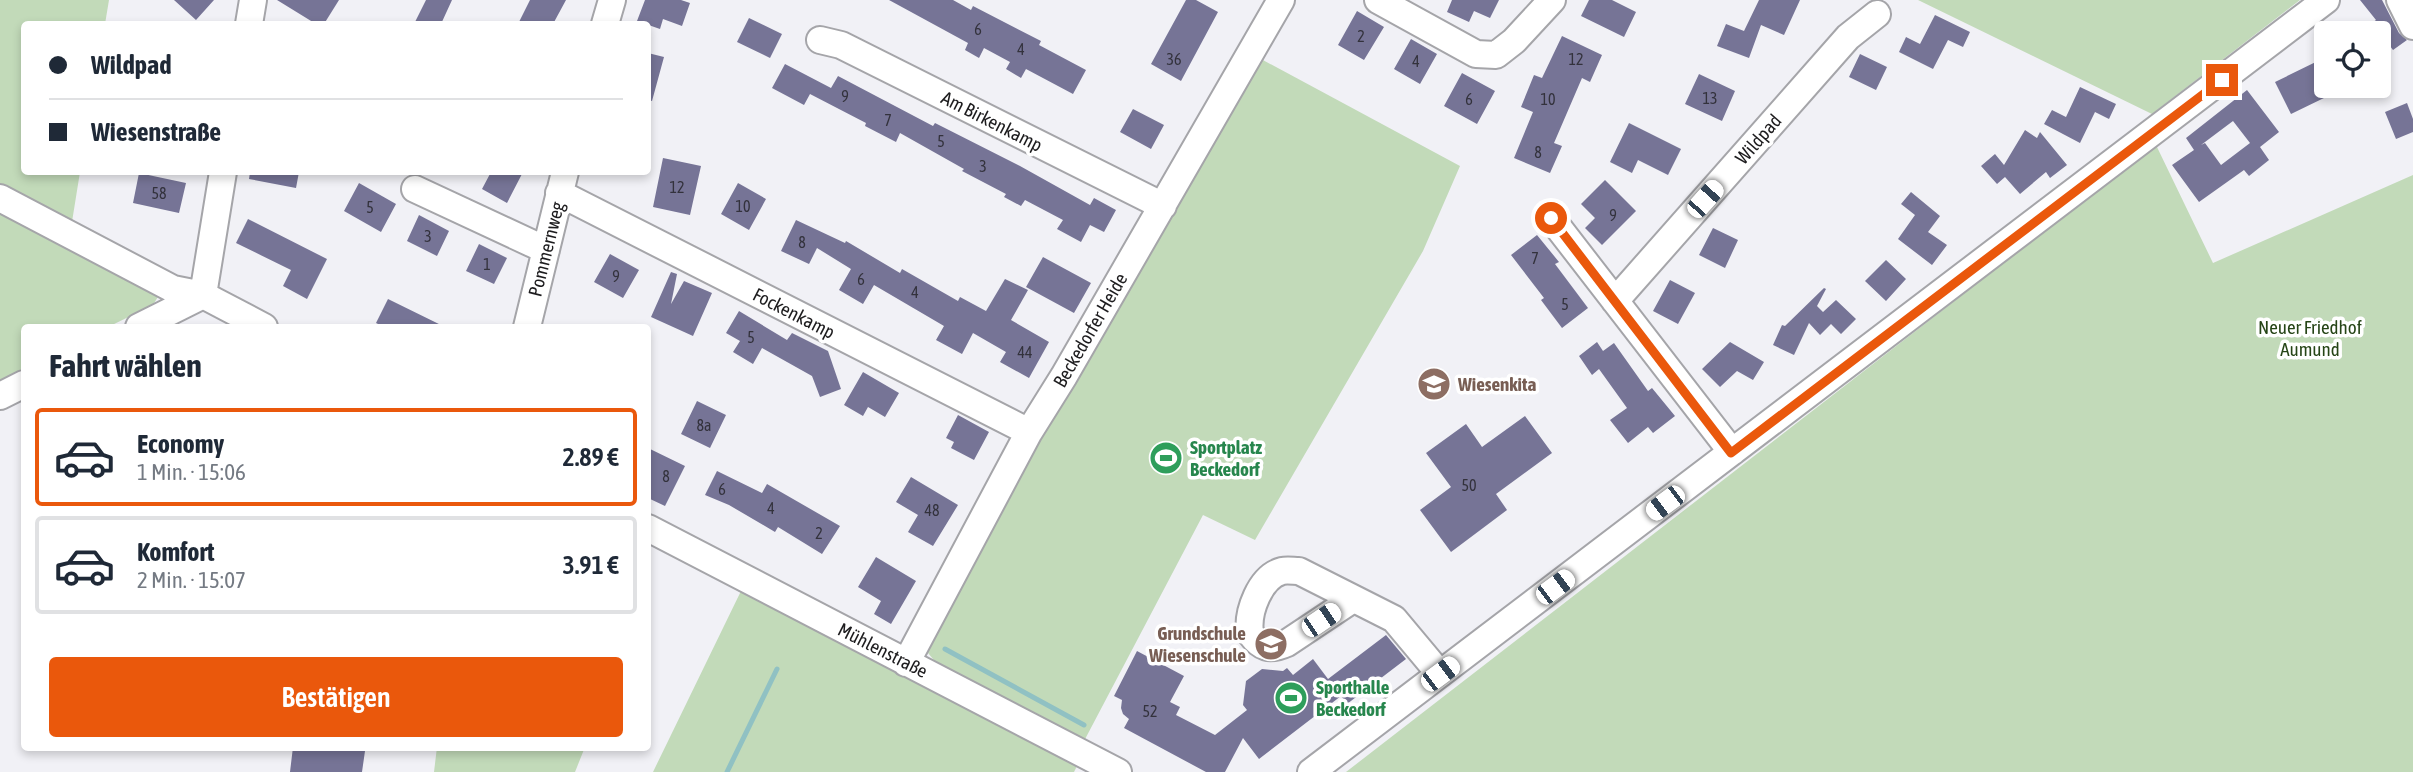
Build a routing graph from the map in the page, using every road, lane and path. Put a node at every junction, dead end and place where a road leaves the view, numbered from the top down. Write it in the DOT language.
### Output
graph roads {
  1 [pos="253,0"];
  2 [pos="612,0"];
  3 [pos="1281,0"];
  4 [pos="1378,0"];
  5 [pos="1552,0"];
  6 [pos="2326,0"];
  7 [pos="2400,0"];
  8 [pos="1877,14"];
  9 [pos="250,21"];
  10 [pos="607,21"];
  11 [pos="2413,26"];
  12 [pos="820,40"];
  13 [pos="223,175"];
  14 [pos="562,182"];
  15 [pos="415,188"];
  16 [pos="0,198"];
  17 [pos="1163,206"];
  18 [pos="1551,218"];
  19 [pos="546,250"];
  20 [pos="203,295"];
  21 [pos="1615,301"];
  22 [pos="145,324"];
  23 [pos="258,324"];
  24 [pos="528,324"];
  25 [pos="21,386"];
  26 [pos="0,396"];
  27 [pos="1029,432"];
  28 [pos="1731,453"];
  29 [pos="651,530"];
  30 [pos="1353,598"];
  31 [pos="906,663"];
  32 [pos="1440,674"];
  33 [pos="1118,772"];
  34 [pos="1311,772"];
  1 -- 9 [label="street"];
  2 -- 10 [label="street"];
  3 -- 17 [label="street, Beckedorfer Heide"];
  4 -- 5 [label="street"];
  6 -- 28 [label="street"];
  7 -- 11 [label="street"];
  8 -- 21 [label="street, Wildpad"];
  12 -- 17 [label="street, Am Birkenkamp"];
  13 -- 20 [label="street"];
  14 -- 19 [label="street, Pommernweg"];
  14 -- 27 [label="street, Fockenkamp"];
  15 -- 19 [label="street"];
  16 -- 20 [label="street"];
  17 -- 27 [label="street, Beckedorfer Heide"];
  18 -- 21 [label="street"];
  19 -- 24 [label="street, Pommernweg"];
  20 -- 22 [label="street"];
  20 -- 23 [label="street"];
  21 -- 28 [label="street"];
  25 -- 26 [label="street"];
  27 -- 31 [label="street, Beckedorfer Heide"];
  28 -- 32 [label="street"];
  29 -- 31 [label="street, Mühlenstraße"];
  30 -- 32 [label="street"];
  31 -- 33 [label="street, Mühlenstraße"];
  32 -- 34 [label="street"];
}
